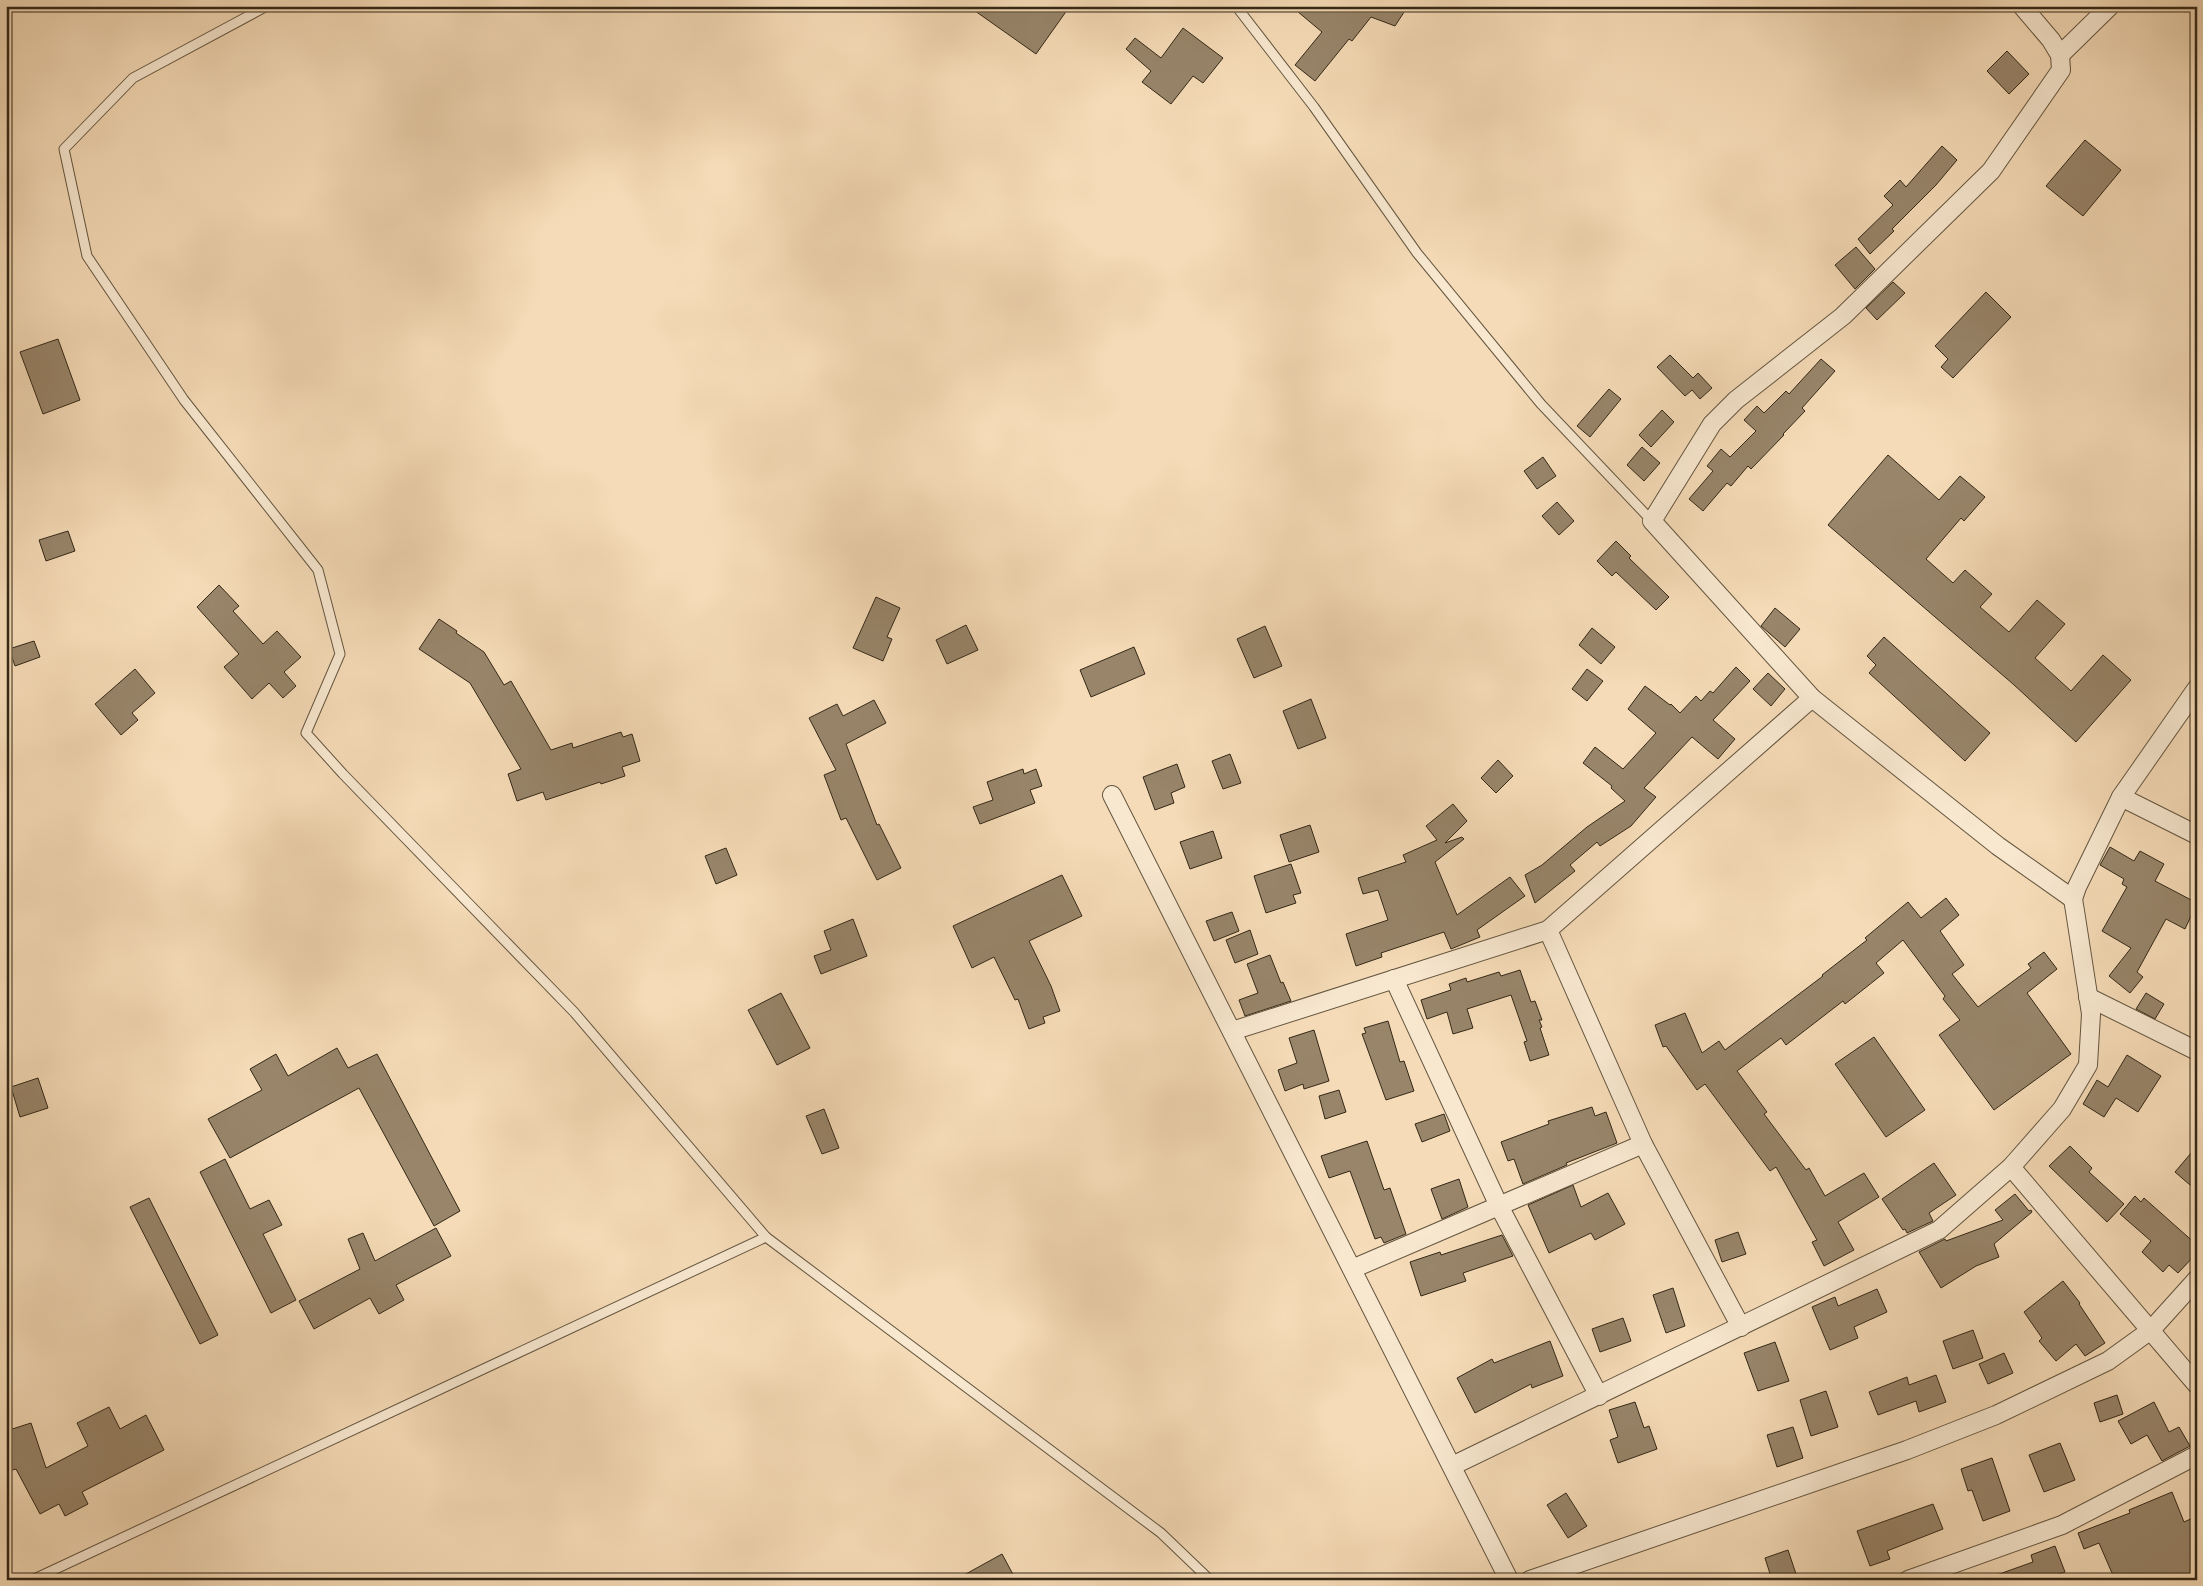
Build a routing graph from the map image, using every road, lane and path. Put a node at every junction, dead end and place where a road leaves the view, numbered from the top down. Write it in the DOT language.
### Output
graph roads {
  1 [pos="267,6"];
  2 [pos="1236,6"];
  3 [pos="2022,6"];
  4 [pos="2110,6"];
  5 [pos="2060,54"];
  6 [pos="1652,521"];
  7 [pos="2197,688"];
  8 [pos="1812,698"];
  9 [pos="1112,795"];
  10 [pos="2120,797"];
  11 [pos="2197,835"];
  12 [pos="2074,899"];
  13 [pos="1548,930"];
  14 [pos="1394,979"];
  15 [pos="2088,997"];
  16 [pos="1232,1031"];
  17 [pos="2197,1051"];
  18 [pos="1643,1144"];
  19 [pos="2011,1167"];
  20 [pos="1499,1206"];
  21 [pos="766,1236"];
  22 [pos="1352,1270"];
  23 [pos="2197,1279"];
  24 [pos="1741,1327"];
  25 [pos="2151,1330"];
  26 [pos="2197,1385"];
  27 [pos="1599,1396"];
  28 [pos="2197,1455"];
  29 [pos="1452,1466"];
  30 [pos="32,1580"];
  31 [pos="1210,1580"];
  32 [pos="1509,1580"];
  33 [pos="1530,1580"];
  34 [pos="1908,1580"];
  1 -- 21 [label="lane"];
  2 -- 6 [label="lane"];
  3 -- 5 [label="street"];
  4 -- 5 [label="street"];
  5 -- 6 [label="street"];
  6 -- 8 [label="street"];
  7 -- 10 [label="street"];
  8 -- 12 [label="street"];
  8 -- 13 [label="street"];
  9 -- 16 [label="street"];
  10 -- 11 [label="street"];
  10 -- 12 [label="street"];
  12 -- 15 [label="street"];
  13 -- 14 [label="street"];
  13 -- 18 [label="street"];
  14 -- 16 [label="street"];
  14 -- 20 [label="street"];
  15 -- 17 [label="street"];
  15 -- 19 [label="street"];
  16 -- 22 [label="street"];
  18 -- 20 [label="street"];
  18 -- 24 [label="street"];
  19 -- 24 [label="street"];
  19 -- 25 [label="street"];
  20 -- 22 [label="street"];
  20 -- 27 [label="street"];
  21 -- 30 [label="lane"];
  21 -- 31 [label="lane"];
  22 -- 29 [label="street"];
  23 -- 25 [label="street"];
  24 -- 27 [label="street"];
  25 -- 26 [label="street"];
  25 -- 33 [label="street"];
  27 -- 29 [label="street"];
  28 -- 34 [label="street"];
  29 -- 32 [label="street"];
}
